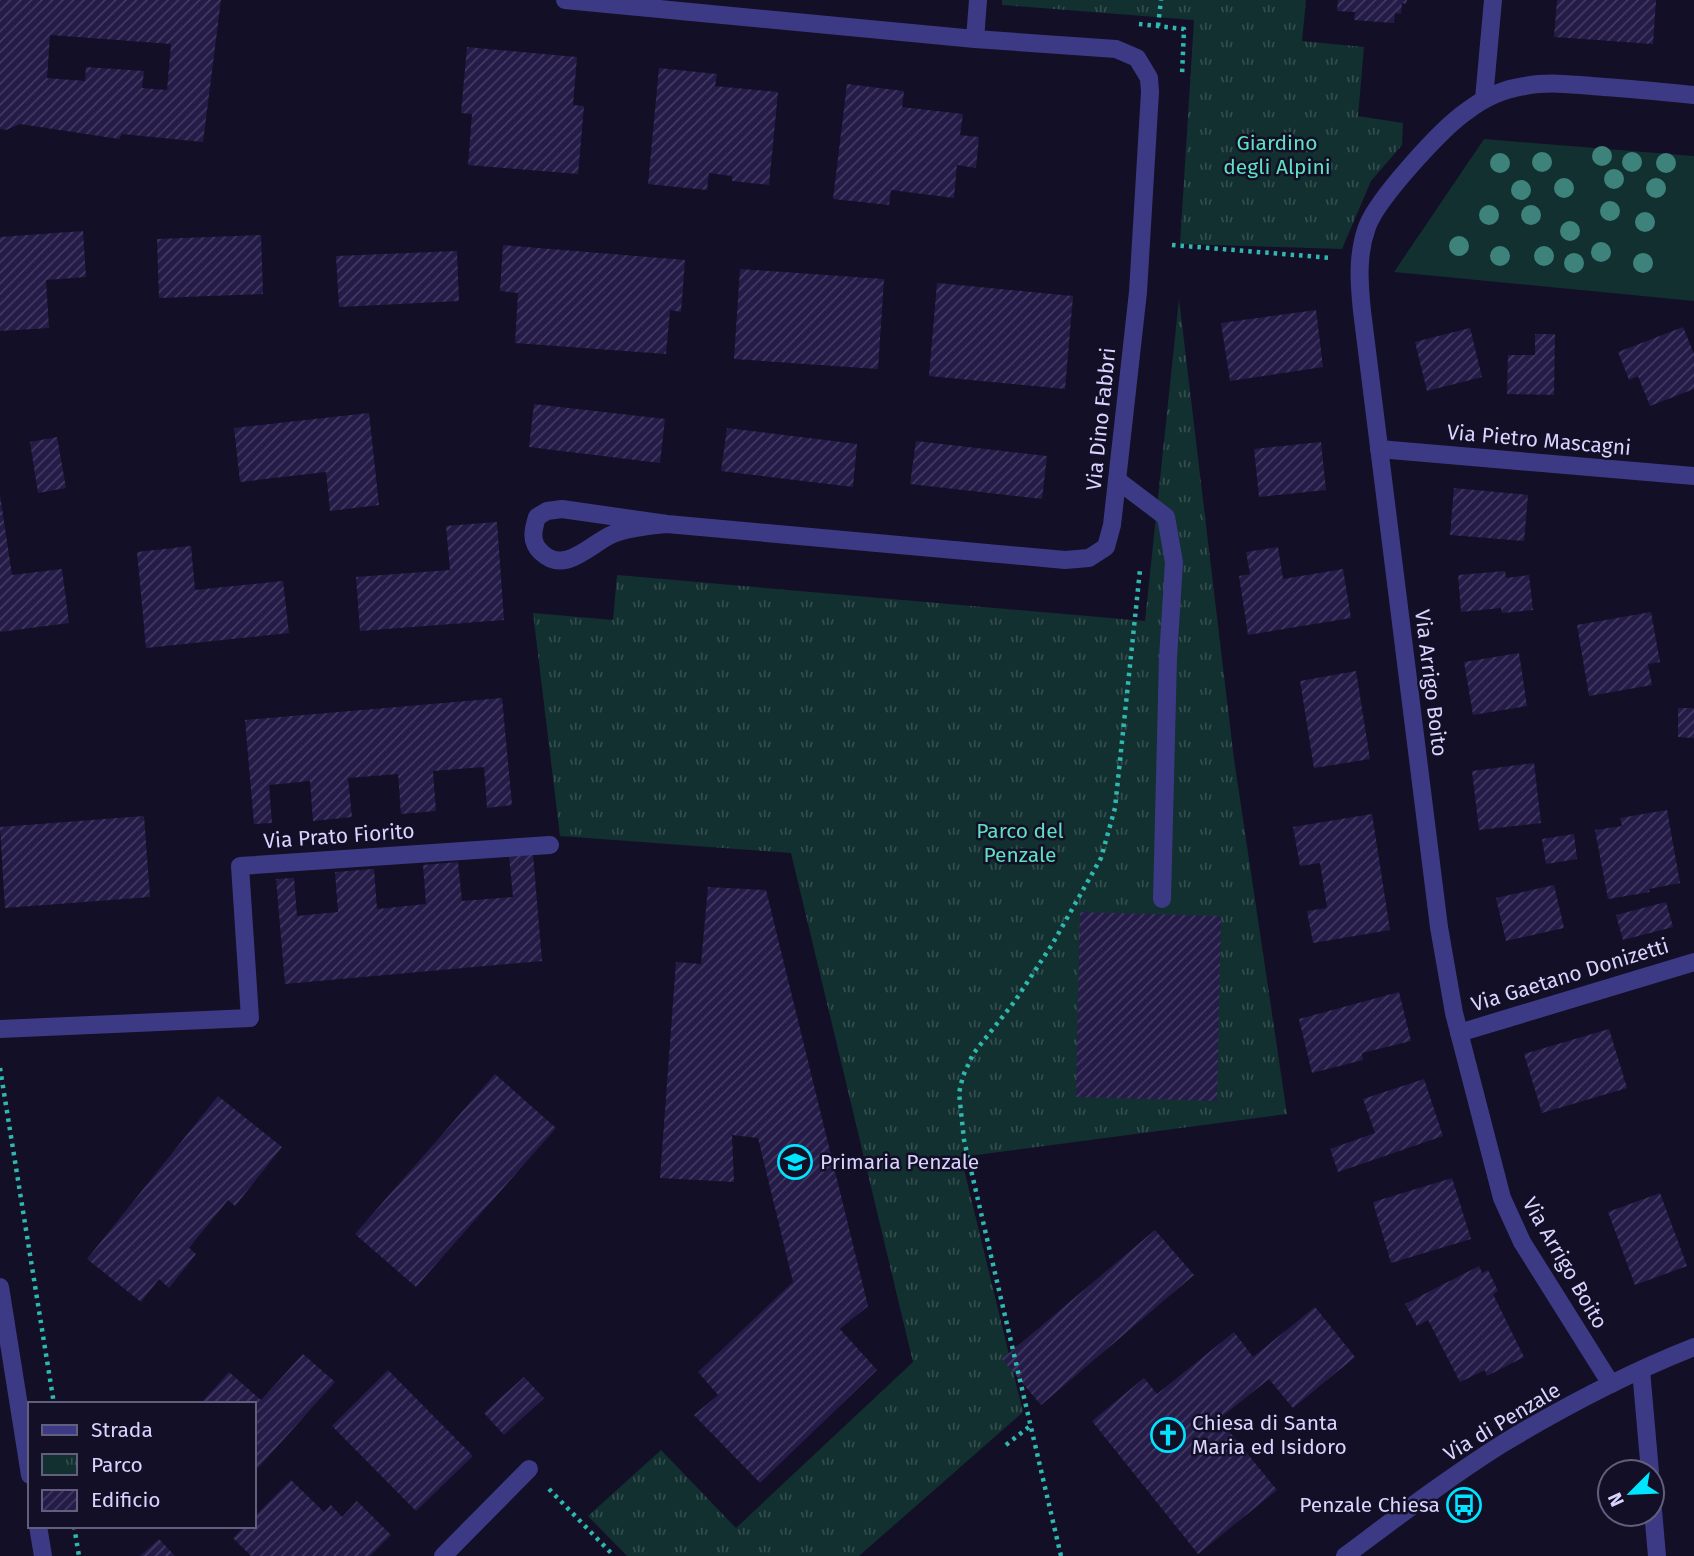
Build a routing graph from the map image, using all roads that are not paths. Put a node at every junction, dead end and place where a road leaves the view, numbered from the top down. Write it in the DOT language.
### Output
graph roads {
  1 [pos="565,0"];
  2 [pos="978,0"];
  3 [pos="1493,0"];
  4 [pos="975,39"];
  5 [pos="1694,94"];
  6 [pos="1484,99"];
  7 [pos="1379,449"];
  8 [pos="1694,477"];
  9 [pos="1117,480"];
  10 [pos="667,524"];
  11 [pos="550,845"];
  12 [pos="1162,899"];
  13 [pos="1694,962"];
  14 [pos="0,1029"];
  15 [pos="1459,1033"];
  16 [pos="0,1287"];
  17 [pos="1694,1347"];
  18 [pos="1641,1370"];
  19 [pos="1611,1384"];
  20 [pos="1649,1458"];
  21 [pos="28,1462"];
  22 [pos="529,1469"];
  23 [pos="38,1528"];
  24 [pos="1655,1528"];
  25 [pos="43,1556"];
  26 [pos="443,1556"];
  27 [pos="1345,1556"];
  28 [pos="1657,1556"];
  1 -- 4 [label="street, Via Dino Fabbri"];
  2 -- 4 [label="street"];
  3 -- 6 [label="street"];
  4 -- 9 [label="street, Via Dino Fabbri"];
  5 -- 6 [label="street, Via Arrigo Boito"];
  6 -- 7 [label="street, Via Arrigo Boito"];
  7 -- 8 [label="street, Via Pietro Mascagni"];
  7 -- 15 [label="street, Via Arrigo Boito"];
  9 -- 10 [label="street, Via Dino Fabbri"];
  9 -- 12 [label="street"];
  10 -- 10 [label="street, Via Dino Fabbri"];
  11 -- 14 [label="street, Via Prato Fiorito"];
  13 -- 15 [label="street, Via Gaetano Donizetti"];
  15 -- 19 [label="street, Via Arrigo Boito"];
  16 -- 21 [label="street"];
  17 -- 18 [label="street, Via di Penzale"];
  18 -- 19 [label="street, Via di Penzale"];
  18 -- 20 [label="street"];
  19 -- 27 [label="street, Via di Penzale"];
  22 -- 26 [label="street"];
  23 -- 25 [label="street"];
  24 -- 28 [label="street"];
}
